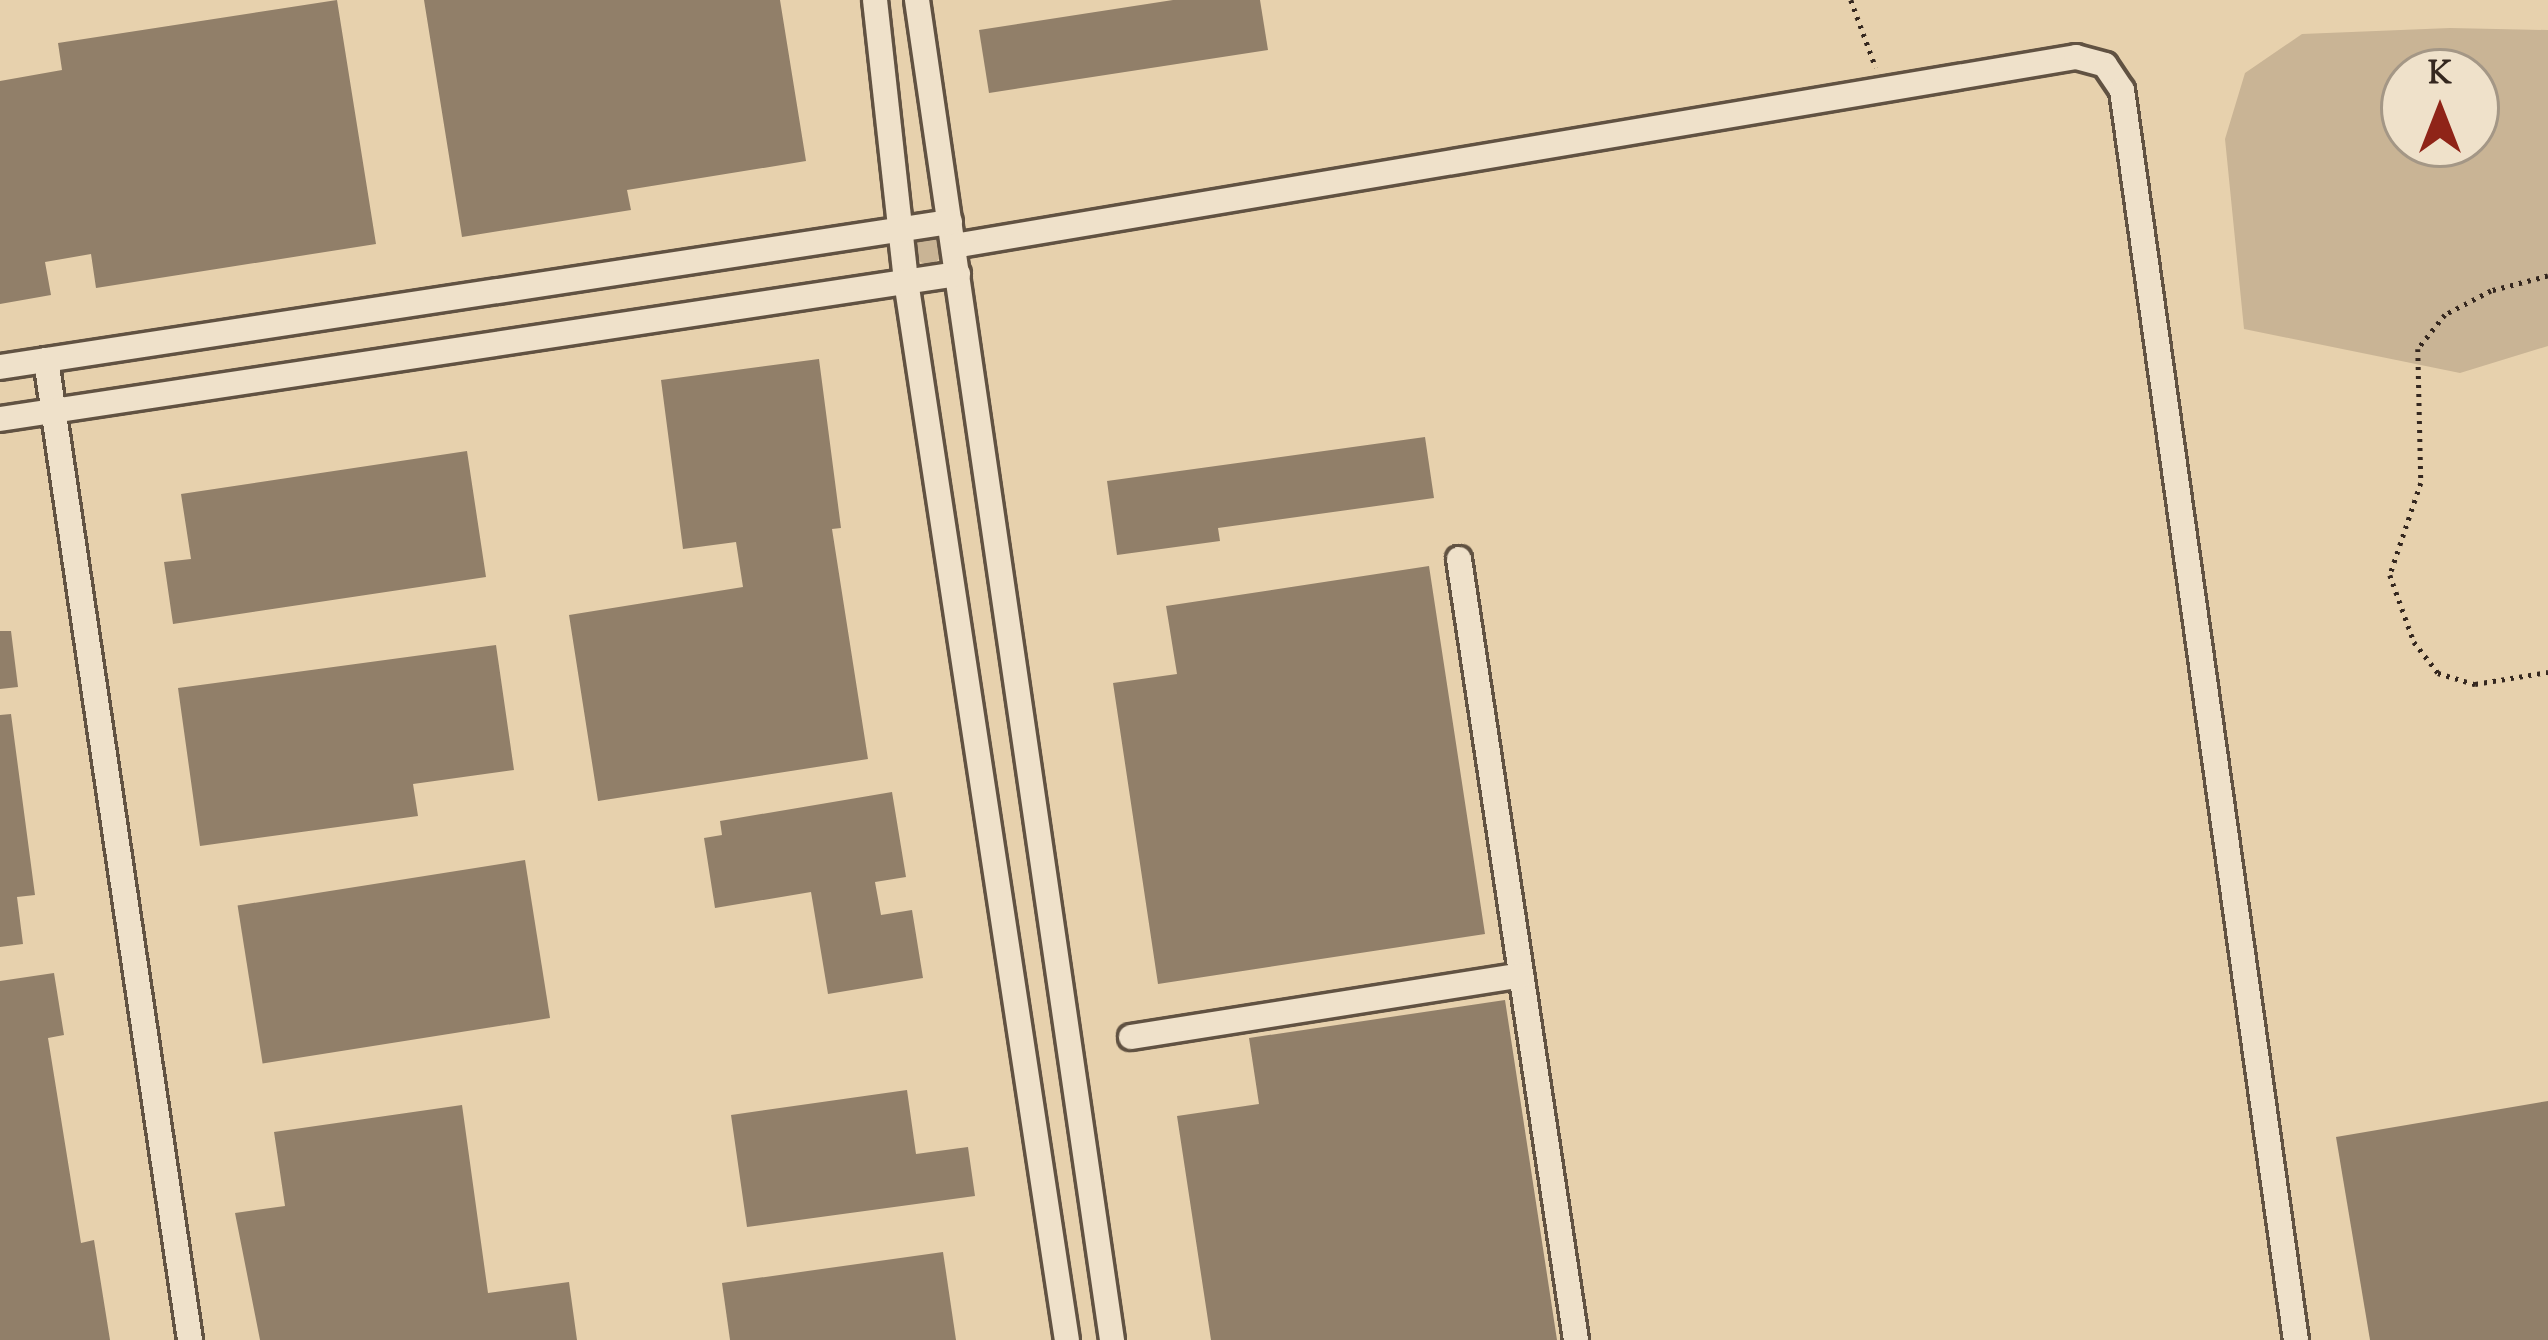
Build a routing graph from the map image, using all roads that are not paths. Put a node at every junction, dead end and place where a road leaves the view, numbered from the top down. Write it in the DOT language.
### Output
graph roads {
  1 [pos="875,0"];
  2 [pos="917,0"];
  3 [pos="900,229"];
  4 [pos="952,234"];
  5 [pos="958,274"];
  6 [pos="906,281"];
  7 [pos="46,360"];
  8 [pos="0,367"];
  9 [pos="54,410"];
  10 [pos="0,419"];
  11 [pos="1459,559"];
  12 [pos="1045,899"];
  13 [pos="1001,907"];
  14 [pos="1521,975"];
  15 [pos="1131,1037"];
  16 [pos="190,1340"];
  17 [pos="1067,1340"];
  18 [pos="1112,1340"];
  19 [pos="1576,1340"];
  20 [pos="2296,1340"];
  1 -- 3 [label="street"];
  2 -- 4 [label="street"];
  3 -- 4 [label="street"];
  3 -- 6 [label="street"];
  3 -- 7 [label="street"];
  4 -- 5 [label="street"];
  4 -- 20 [label="street"];
  5 -- 6 [label="street"];
  5 -- 12 [label="street"];
  6 -- 9 [label="street"];
  6 -- 13 [label="street"];
  7 -- 8 [label="street"];
  7 -- 9 [label="street"];
  9 -- 10 [label="street"];
  9 -- 16 [label="street"];
  11 -- 14 [label="street"];
  12 -- 13 [label="street"];
  12 -- 18 [label="street"];
  13 -- 17 [label="street"];
  14 -- 15 [label="street"];
  14 -- 19 [label="street"];
}
